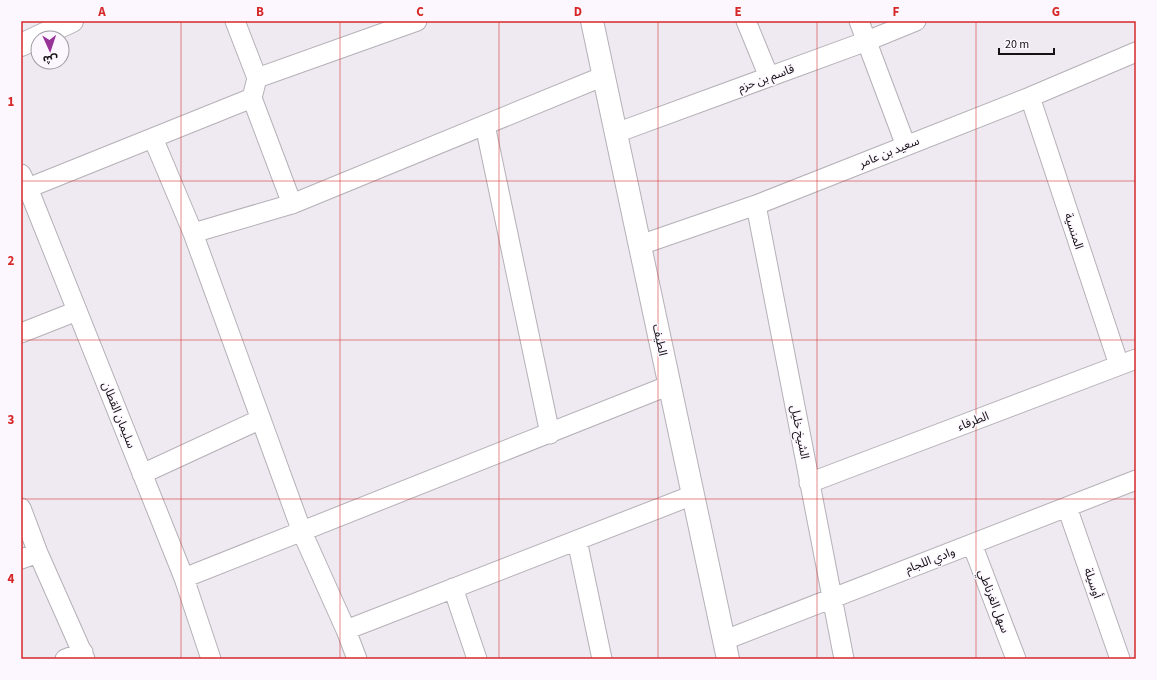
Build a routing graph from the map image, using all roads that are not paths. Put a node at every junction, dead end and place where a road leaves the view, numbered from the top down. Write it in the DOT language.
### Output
graph roads {
  1 [pos="72,21"];
  2 [pos="235,21"];
  3 [pos="417,21"];
  4 [pos="592,21"];
  5 [pos="746,21"];
  6 [pos="860,21"];
  7 [pos="916,21"];
  8 [pos="867,41"];
  9 [pos="21,45"];
  10 [pos="1136,52"];
  11 [pos="604,76"];
  12 [pos="769,77"];
  13 [pos="257,78"];
  14 [pos="1030,97"];
  15 [pos="252,98"];
  16 [pos="484,125"];
  17 [pos="616,133"];
  18 [pos="153,138"];
  19 [pos="906,146"];
  20 [pos="25,181"];
  21 [pos="292,204"];
  22 [pos="756,205"];
  23 [pos="193,233"];
  24 [pos="640,245"];
  25 [pos="77,311"];
  26 [pos="21,333"];
  27 [pos="1128,362"];
  28 [pos="670,386"];
  29 [pos="261,419"];
  30 [pos="550,434"];
  31 [pos="142,474"];
  32 [pos="1136,480"];
  33 [pos="810,482"];
  34 [pos="693,495"];
  35 [pos="1067,507"];
  36 [pos="21,508"];
  37 [pos="302,532"];
  38 [pos="577,540"];
  39 [pos="972,544"];
  40 [pos="30,556"];
  41 [pos="184,578"];
  42 [pos="453,588"];
  43 [pos="832,598"];
  44 [pos="346,630"];
  45 [pos="726,650"];
  46 [pos="84,656"];
  47 [pos="65,659"];
  48 [pos="211,659"];
  49 [pos="357,659"];
  50 [pos="477,659"];
  51 [pos="602,659"];
  52 [pos="844,659"];
  53 [pos="1016,659"];
  54 [pos="1120,659"];
  1 -- 9 [label="street"];
  2 -- 13 [label="street"];
  3 -- 13 [label="street"];
  4 -- 11 [label="street, الطيف"];
  5 -- 12 [label="street"];
  6 -- 8 [label="street"];
  7 -- 8 [label="street, قاسم بن حزم"];
  8 -- 12 [label="street, قاسم بن حزم"];
  8 -- 19 [label="street"];
  10 -- 14 [label="street, سعيد بن عامر"];
  11 -- 16 [label="street"];
  11 -- 17 [label="street, الطيف"];
  12 -- 17 [label="street, قاسم بن حزم"];
  13 -- 15 [label="street"];
  14 -- 19 [label="street, سعيد بن عامر"];
  14 -- 27 [label="street, المنسية"];
  15 -- 18 [label="street"];
  15 -- 21 [label="street"];
  16 -- 21 [label="street"];
  16 -- 30 [label="street"];
  17 -- 24 [label="street, الطيف"];
  18 -- 20 [label="street"];
  18 -- 23 [label="street"];
  19 -- 22 [label="street, سعيد بن عامر"];
  20 -- 25 [label="street, سليمان القطان"];
  21 -- 23 [label="street"];
  22 -- 24 [label="street, سعيد بن عامر"];
  22 -- 33 [label="street, الشيخ خليل"];
  23 -- 29 [label="street"];
  24 -- 28 [label="street, الطيف"];
  25 -- 26 [label="street"];
  25 -- 31 [label="street, سليمان القطان"];
  27 -- 33 [label="street, الطرفاء"];
  28 -- 30 [label="street"];
  28 -- 34 [label="street, الطيف"];
  29 -- 31 [label="street"];
  29 -- 37 [label="street"];
  30 -- 37 [label="street"];
  31 -- 41 [label="street, سليمان القطان"];
  32 -- 35 [label="street, وادي اللجام"];
  33 -- 43 [label="street, الشيخ خليل"];
  34 -- 38 [label="street"];
  34 -- 45 [label="street, الطيف"];
  35 -- 39 [label="street, وادي اللجام"];
  35 -- 54 [label="street, أوسيلة"];
  36 -- 40 [label="street"];
  37 -- 41 [label="street"];
  37 -- 44 [label="street"];
  38 -- 42 [label="street"];
  38 -- 51 [label="street"];
  39 -- 43 [label="street, وادي اللجام"];
  39 -- 53 [label="street, سهل الغرناطي"];
  40 -- 46 [label="street"];
  41 -- 48 [label="street, سليمان القطان"];
  42 -- 44 [label="street"];
  42 -- 50 [label="street"];
  43 -- 45 [label="street, وادي اللجام"];
  43 -- 52 [label="street, الشيخ خليل"];
  44 -- 49 [label="street"];
  46 -- 47 [label="street"];
}
